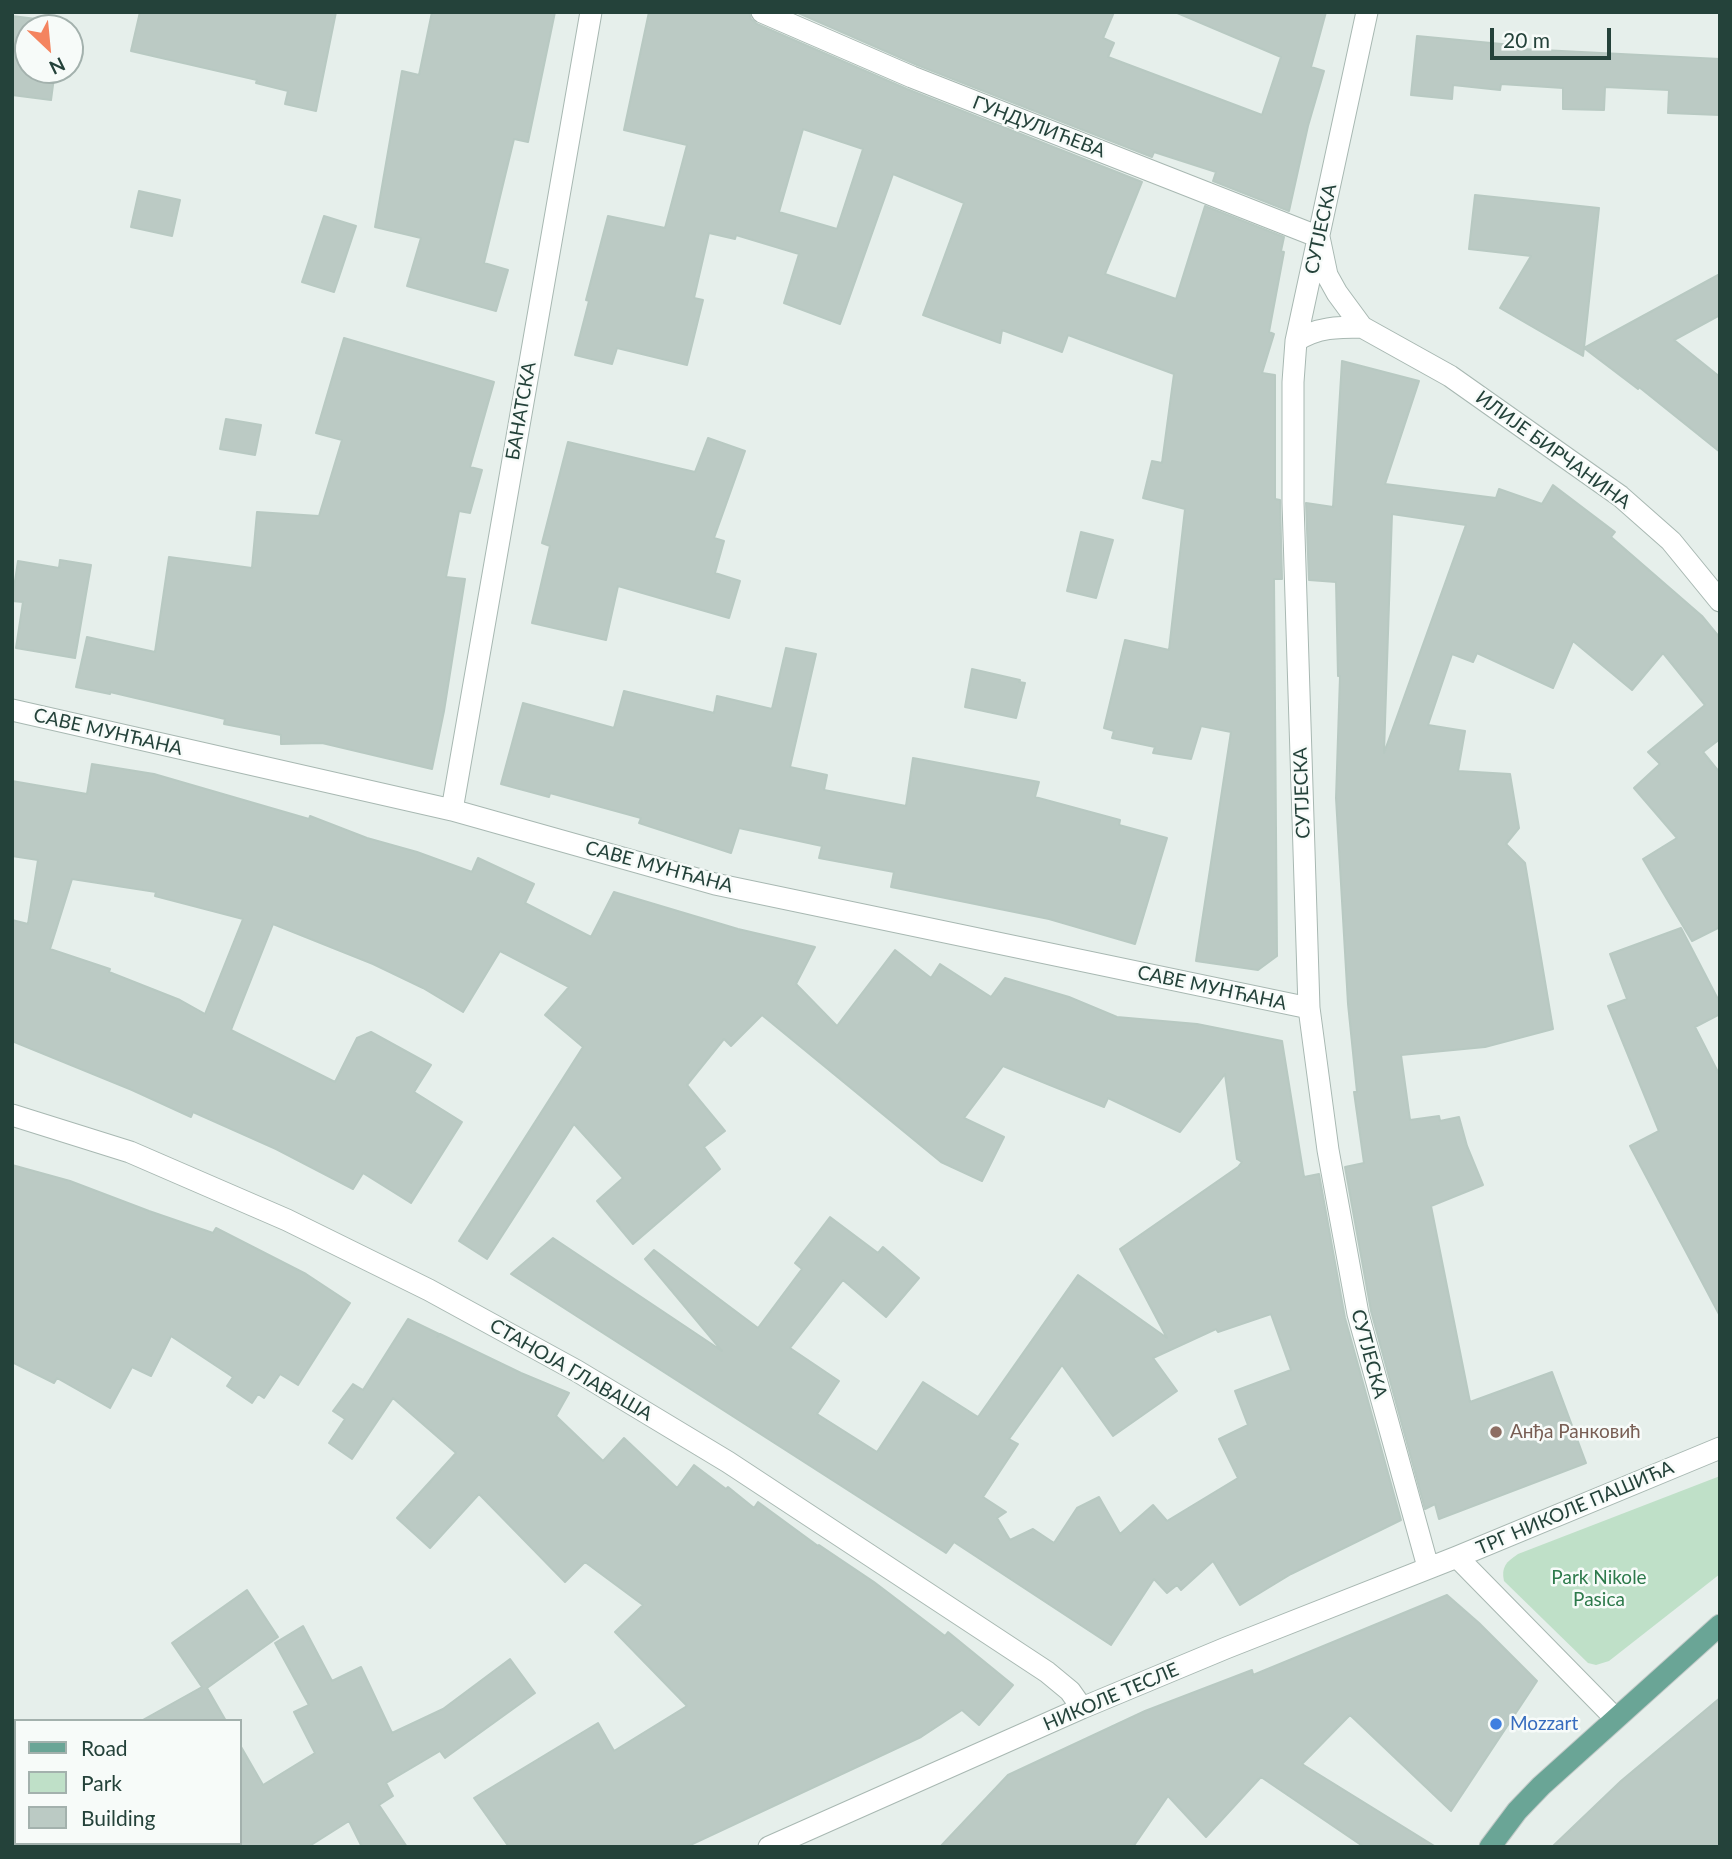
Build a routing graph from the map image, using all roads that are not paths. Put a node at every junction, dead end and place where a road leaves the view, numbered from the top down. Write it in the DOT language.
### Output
graph roads {
  1 [pos="591,12"];
  2 [pos="762,12"];
  3 [pos="1367,12"];
  4 [pos="1319,237"];
  5 [pos="1362,327"];
  6 [pos="1296,341"];
  7 [pos="1720,601"];
  8 [pos="12,709"];
  9 [pos="452,810"];
  10 [pos="1309,1008"];
  11 [pos="12,1115"];
  12 [pos="1720,1448"];
  13 [pos="1457,1557"];
  14 [pos="1428,1567"];
  15 [pos="1720,1625"];
  16 [pos="1082,1708"];
  17 [pos="1615,1718"];
  18 [pos="769,1847"];
  19 [pos="1490,1847"];
  1 -- 9 [label="street, БАНАТСКА"];
  2 -- 4 [label="street, ГУНДУЛИЋЕВА"];
  3 -- 4 [label="street, СУТЈЕСКА"];
  4 -- 5 [label="street, ИЛИЈЕ БИРЧАНИНА"];
  4 -- 6 [label="street, СУТЈЕСКА"];
  5 -- 6 [label="street"];
  5 -- 7 [label="street, ИЛИЈЕ БИРЧАНИНА"];
  6 -- 10 [label="street, СУТЈЕСКА"];
  8 -- 9 [label="street, САВЕ МУНЋАНА"];
  9 -- 10 [label="street, САВЕ МУНЋАНА"];
  10 -- 14 [label="street, СУТЈЕСКА"];
  11 -- 16 [label="street, СТАНОЈА ГЛАВАША"];
  12 -- 13 [label="street, ТРГ НИКОЛЕ ПАШИЋА"];
  13 -- 14 [label="street, НИКОЛЕ ТЕСЛЕ"];
  13 -- 17 [label="street, ТРГ НИКОЛЕ ПАШИЋА"];
  14 -- 16 [label="street, НИКОЛЕ ТЕСЛЕ"];
  15 -- 17 [label="main road"];
  16 -- 18 [label="street, НИКОЛЕ ТЕСЛЕ"];
  17 -- 19 [label="main road"];
}
